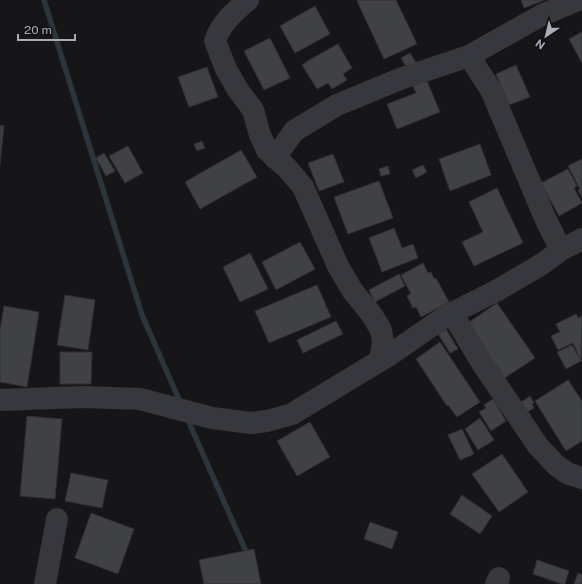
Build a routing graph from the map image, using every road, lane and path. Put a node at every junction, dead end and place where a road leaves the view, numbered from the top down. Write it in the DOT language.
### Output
graph roads {
  1 [pos="248,0"];
  2 [pos="578,0"];
  3 [pos="468,56"];
  4 [pos="275,158"];
  5 [pos="582,239"];
  6 [pos="561,250"];
  7 [pos="452,313"];
  8 [pos="380,360"];
  9 [pos="0,400"];
  10 [pos="582,478"];
  11 [pos="57,520"];
  12 [pos="45,584"];
  1 -- 4 [label="street"];
  2 -- 3 [label="street"];
  3 -- 4 [label="street"];
  3 -- 6 [label="street"];
  4 -- 8 [label="street"];
  5 -- 6 [label="street"];
  6 -- 7 [label="street"];
  7 -- 8 [label="street"];
  7 -- 10 [label="street"];
  8 -- 9 [label="street"];
  11 -- 12 [label="street"];
}
